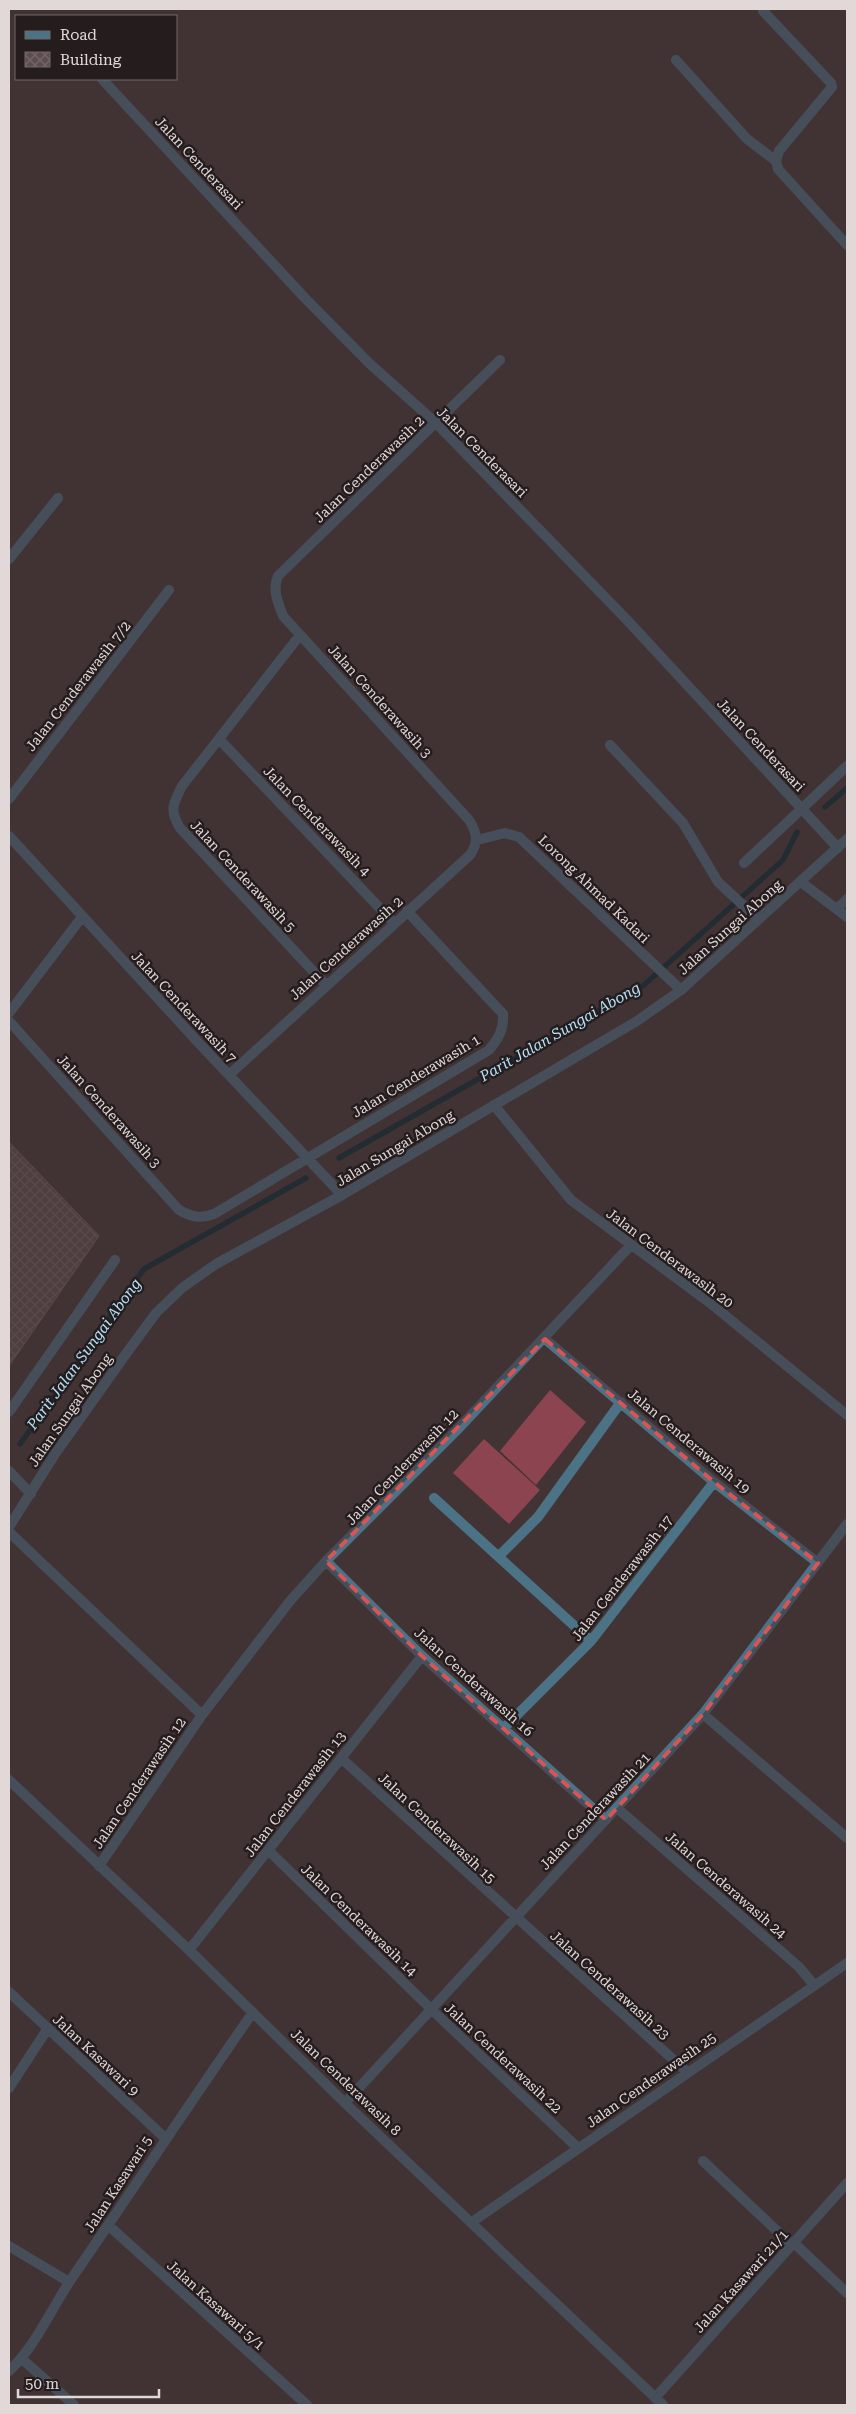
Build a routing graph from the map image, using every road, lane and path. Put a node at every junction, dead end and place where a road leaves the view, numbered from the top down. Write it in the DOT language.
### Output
graph roads {
  1 [pos="763,11"];
  2 [pos="676,60"];
  3 [pos="103,80"];
  4 [pos="776,161"];
  5 [pos="847,245"];
  6 [pos="500,360"];
  7 [pos="436,423"];
  8 [pos="58,498"];
  9 [pos="9,559"];
  10 [pos="278,576"];
  11 [pos="169,590"];
  12 [pos="300,635"];
  13 [pos="219,739"];
  14 [pos="610,745"];
  15 [pos="847,766"];
  16 [pos="9,799"];
  17 [pos="802,809"];
  18 [pos="9,836"];
  19 [pos="477,840"];
  20 [pos="847,840"];
  21 [pos="838,848"];
  22 [pos="744,863"];
  23 [pos="801,882"];
  24 [pos="847,899"];
  25 [pos="837,909"];
  26 [pos="407,911"];
  27 [pos="82,917"];
  28 [pos="847,917"];
  29 [pos="758,920"];
  30 [pos="394,923"];
  31 [pos="326,985"];
  32 [pos="681,990"];
  33 [pos="9,1013"];
  34 [pos="9,1021"];
  35 [pos="229,1075"];
  36 [pos="494,1105"];
  37 [pos="307,1157"];
  38 [pos="342,1195"];
  39 [pos="191,1217"];
  40 [pos="631,1245"];
  41 [pos="115,1260"];
  42 [pos="545,1339"];
  43 [pos="621,1402"];
  44 [pos="9,1412"];
  45 [pos="847,1415"];
  46 [pos="9,1471"];
  47 [pos="714,1482"];
  48 [pos="31,1494"];
  49 [pos="434,1498"];
  50 [pos="847,1524"];
  51 [pos="9,1527"];
  52 [pos="9,1532"];
  53 [pos="499,1556"];
  54 [pos="326,1561"];
  55 [pos="818,1563"];
  56 [pos="591,1641"];
  57 [pos="422,1656"];
  58 [pos="703,1714"];
  59 [pos="202,1716"];
  60 [pos="504,1728"];
  61 [pos="341,1758"];
  62 [pos="9,1780"];
  63 [pos="617,1808"];
  64 [pos="606,1820"];
  65 [pos="847,1838"];
  66 [pos="268,1850"];
  67 [pos="99,1866"];
  68 [pos="515,1918"];
  69 [pos="189,1950"];
  70 [pos="847,1963"];
  71 [pos="814,1986"];
  72 [pos="9,1992"];
  73 [pos="431,2010"];
  74 [pos="253,2012"];
  75 [pos="48,2028"];
  76 [pos="687,2072"];
  77 [pos="9,2088"];
  78 [pos="345,2102"];
  79 [pos="165,2138"];
  80 [pos="578,2148"];
  81 [pos="703,2161"];
  82 [pos="847,2183"];
  83 [pos="472,2222"];
  84 [pos="108,2225"];
  85 [pos="793,2244"];
  86 [pos="9,2246"];
  87 [pos="69,2282"];
  88 [pos="847,2293"];
  89 [pos="22,2359"];
  90 [pos="9,2371"];
  91 [pos="655,2398"];
  92 [pos="74,2405"];
  93 [pos="307,2405"];
  94 [pos="663,2405"];
  1 -- 4 [label="street"];
  2 -- 4 [label="street"];
  3 -- 7 [label="street, Jalan Cenderasari"];
  4 -- 5 [label="street"];
  6 -- 7 [label="street, Jalan Cenderawasih 2"];
  7 -- 10 [label="street, Jalan Cenderawasih 2"];
  7 -- 17 [label="street, Jalan Cenderasari"];
  8 -- 9 [label="street"];
  10 -- 12 [label="street, Jalan Cenderawasih 3"];
  11 -- 16 [label="street, Jalan Cenderawasih 7/2"];
  12 -- 13 [label="street, Jalan Cenderawasih 5"];
  12 -- 19 [label="street, Jalan Cenderawasih 3"];
  13 -- 30 [label="street, Jalan Cenderawasih 4"];
  13 -- 31 [label="street, Jalan Cenderawasih 5"];
  14 -- 29 [label="street"];
  15 -- 17 [label="street"];
  17 -- 21 [label="street, Jalan Cenderasari"];
  17 -- 22 [label="street"];
  18 -- 27 [label="street, Jalan Cenderawasih 7"];
  19 -- 26 [label="street, Jalan Cenderawasih 2"];
  19 -- 32 [label="street, Lorong Ahmad Kadari"];
  20 -- 21 [label="street, Jalan Sungai Abong"];
  21 -- 23 [label="street, Jalan Sungai Abong"];
  23 -- 25 [label="street"];
  23 -- 29 [label="street, Jalan Sungai Abong"];
  24 -- 25 [label="street"];
  25 -- 28 [label="street"];
  26 -- 30 [label="street, Jalan Cenderawasih 2"];
  26 -- 37 [label="street, Jalan Cenderawasih 1"];
  27 -- 33 [label="street"];
  27 -- 35 [label="street, Jalan Cenderawasih 7"];
  29 -- 32 [label="street, Jalan Sungai Abong"];
  30 -- 31 [label="street, Jalan Cenderawasih 2"];
  31 -- 35 [label="street, Jalan Cenderawasih 2"];
  32 -- 36 [label="street, Jalan Sungai Abong"];
  34 -- 39 [label="street, Jalan Cenderawasih 3"];
  35 -- 37 [label="street, Jalan Cenderawasih 7"];
  36 -- 38 [label="street, Jalan Sungai Abong"];
  36 -- 40 [label="street, Jalan Cenderawasih 20"];
  37 -- 38 [label="street, Jalan Cenderawasih 7"];
  37 -- 39 [label="street, Jalan Cenderawasih 1"];
  38 -- 48 [label="street, Jalan Sungai Abong"];
  40 -- 42 [label="street, Jalan Cenderawasih 12"];
  40 -- 45 [label="street, Jalan Cenderawasih 20"];
  41 -- 44 [label="street"];
  42 -- 43 [label="street, Jalan Cenderawasih 19"];
  42 -- 54 [label="street, Jalan Cenderawasih 12"];
  43 -- 47 [label="street, Jalan Cenderawasih 19"];
  43 -- 53 [label="street"];
  46 -- 48 [label="street"];
  47 -- 55 [label="street, Jalan Cenderawasih 19"];
  47 -- 56 [label="street, Jalan Cenderawasih 17"];
  48 -- 51 [label="street, Jalan Sungai Abong"];
  49 -- 53 [label="street"];
  50 -- 55 [label="street, Jalan Cenderawasih 21"];
  52 -- 59 [label="street, Jalan Cenderawasih 12"];
  53 -- 56 [label="street"];
  54 -- 57 [label="street, Jalan Cenderawasih 16"];
  54 -- 59 [label="street, Jalan Cenderawasih 12"];
  55 -- 58 [label="street, Jalan Cenderawasih 21"];
  56 -- 60 [label="street, Jalan Cenderawasih 17"];
  57 -- 60 [label="street, Jalan Cenderawasih 16"];
  57 -- 61 [label="street, Jalan Cenderawasih 13"];
  58 -- 63 [label="street, Jalan Cenderawasih 21"];
  58 -- 65 [label="street"];
  59 -- 67 [label="street, Jalan Cenderawasih 12"];
  60 -- 64 [label="street, Jalan Cenderawasih 16"];
  61 -- 66 [label="street, Jalan Cenderawasih 13"];
  61 -- 68 [label="street, Jalan Cenderawasih 15"];
  62 -- 67 [label="street, Jalan Cenderawasih 8"];
  63 -- 64 [label="street, Jalan Cenderawasih 21"];
  63 -- 71 [label="street, Jalan Cenderawasih 24"];
  64 -- 68 [label="street, Jalan Cenderawasih 21"];
  66 -- 69 [label="street, Jalan Cenderawasih 13"];
  66 -- 73 [label="street, Jalan Cenderawasih 14"];
  67 -- 69 [label="street, Jalan Cenderawasih 8"];
  68 -- 73 [label="street, Jalan Cenderawasih 21"];
  68 -- 76 [label="street, Jalan Cenderawasih 23"];
  69 -- 74 [label="street, Jalan Cenderawasih 8"];
  70 -- 71 [label="street, Jalan Cenderawasih 25"];
  71 -- 76 [label="street, Jalan Cenderawasih 25"];
  72 -- 75 [label="street, Jalan Kasawari 9"];
  73 -- 78 [label="street, Jalan Cenderawasih 21"];
  73 -- 80 [label="street, Jalan Cenderawasih 22"];
  74 -- 78 [label="street, Jalan Cenderawasih 8"];
  74 -- 79 [label="street, Jalan Kasawari 5"];
  75 -- 77 [label="street"];
  75 -- 79 [label="street, Jalan Kasawari 9"];
  76 -- 80 [label="street, Jalan Cenderawasih 25"];
  78 -- 83 [label="street, Jalan Cenderawasih 8"];
  79 -- 84 [label="street, Jalan Kasawari 5"];
  80 -- 83 [label="street, Jalan Cenderawasih 25"];
  81 -- 85 [label="street"];
  82 -- 85 [label="street, Jalan Kasawari 21/1"];
  83 -- 91 [label="street, Jalan Cenderawasih 8"];
  84 -- 87 [label="street, Jalan Kasawari 5"];
  84 -- 93 [label="street, Jalan Kasawari 5/1"];
  85 -- 88 [label="street"];
  85 -- 91 [label="street, Jalan Kasawari 21/1"];
  86 -- 87 [label="street"];
  87 -- 89 [label="street, Jalan Kasawari 5"];
  89 -- 90 [label="street, Jalan Kasawari 5"];
  89 -- 92 [label="street"];
  91 -- 94 [label="street, Jalan Cenderawasih 8"];
}
